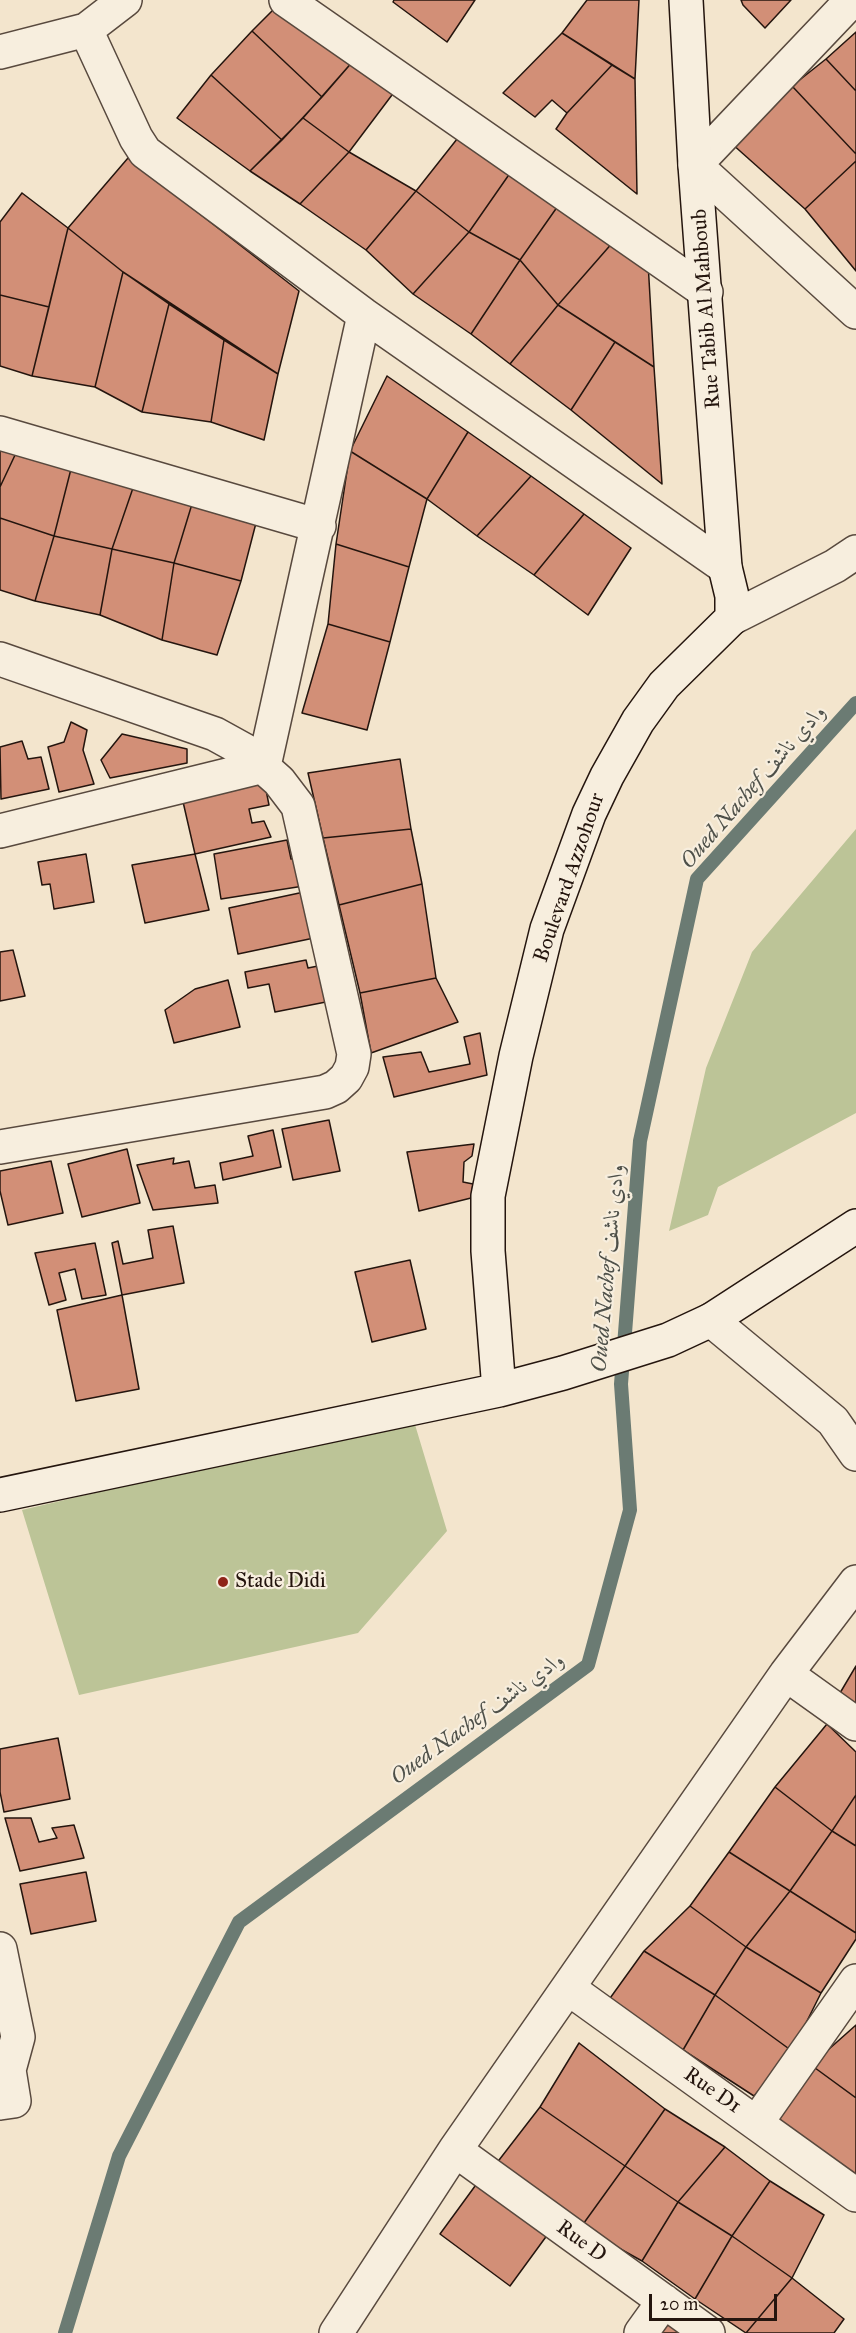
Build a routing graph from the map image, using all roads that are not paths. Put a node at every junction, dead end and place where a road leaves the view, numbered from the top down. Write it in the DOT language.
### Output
graph roads {
  1 [pos="125,0"];
  2 [pos="286,0"];
  3 [pos="686,0"];
  4 [pos="852,0"];
  5 [pos="86,30"];
  6 [pos="0,52"];
  7 [pos="695,165"];
  8 [pos="706,292"];
  9 [pos="856,312"];
  10 [pos="364,315"];
  11 [pos="0,433"];
  12 [pos="319,526"];
  13 [pos="856,552"];
  14 [pos="725,567"];
  15 [pos="732,618"];
  16 [pos="0,659"];
  17 [pos="264,766"];
  18 [pos="0,831"];
  19 [pos="0,1146"];
  20 [pos="856,1226"];
  21 [pos="711,1320"];
  22 [pos="499,1390"];
  23 [pos="856,1454"];
  24 [pos="0,1495"];
  25 [pos="856,1582"];
  26 [pos="786,1674"];
  27 [pos="856,1724"];
  28 [pos="0,1949"];
  29 [pos="856,1982"];
  30 [pos="568,1988"];
  31 [pos="0,2103"];
  32 [pos="757,2122"];
  33 [pos="455,2150"];
  34 [pos="856,2195"];
  35 [pos="664,2301"];
  36 [pos="336,2333"];
  37 [pos="641,2333"];
  38 [pos="708,2333"];
  1 -- 5 [label="street"];
  2 -- 8 [label="street"];
  3 -- 7 [label="street, Rue Tabib Al Mahboub"];
  4 -- 7 [label="street"];
  5 -- 6 [label="street"];
  5 -- 10 [label="street"];
  7 -- 8 [label="street, Rue Tabib Al Mahboub"];
  7 -- 9 [label="street"];
  8 -- 14 [label="street, Rue Tabib Al Mahboub"];
  10 -- 12 [label="street"];
  10 -- 14 [label="street"];
  11 -- 12 [label="street"];
  12 -- 17 [label="street"];
  13 -- 15 [label="street, Boulevard Azzohour"];
  14 -- 15 [label="street, Rue Tabib Al Mahboub"];
  15 -- 22 [label="street, Boulevard Azzohour"];
  16 -- 17 [label="street"];
  17 -- 18 [label="street"];
  17 -- 19 [label="street"];
  20 -- 21 [label="street"];
  21 -- 22 [label="street"];
  21 -- 23 [label="street"];
  22 -- 24 [label="street"];
  25 -- 26 [label="street"];
  26 -- 27 [label="street"];
  26 -- 30 [label="street"];
  28 -- 31 [label="street"];
  29 -- 32 [label="street"];
  30 -- 32 [label="street, Rue D1"];
  30 -- 33 [label="street"];
  32 -- 34 [label="street, Rue D1"];
  33 -- 35 [label="street, Rue D"];
  33 -- 36 [label="street"];
  35 -- 37 [label="street"];
  35 -- 38 [label="street, Rue D"];
}
